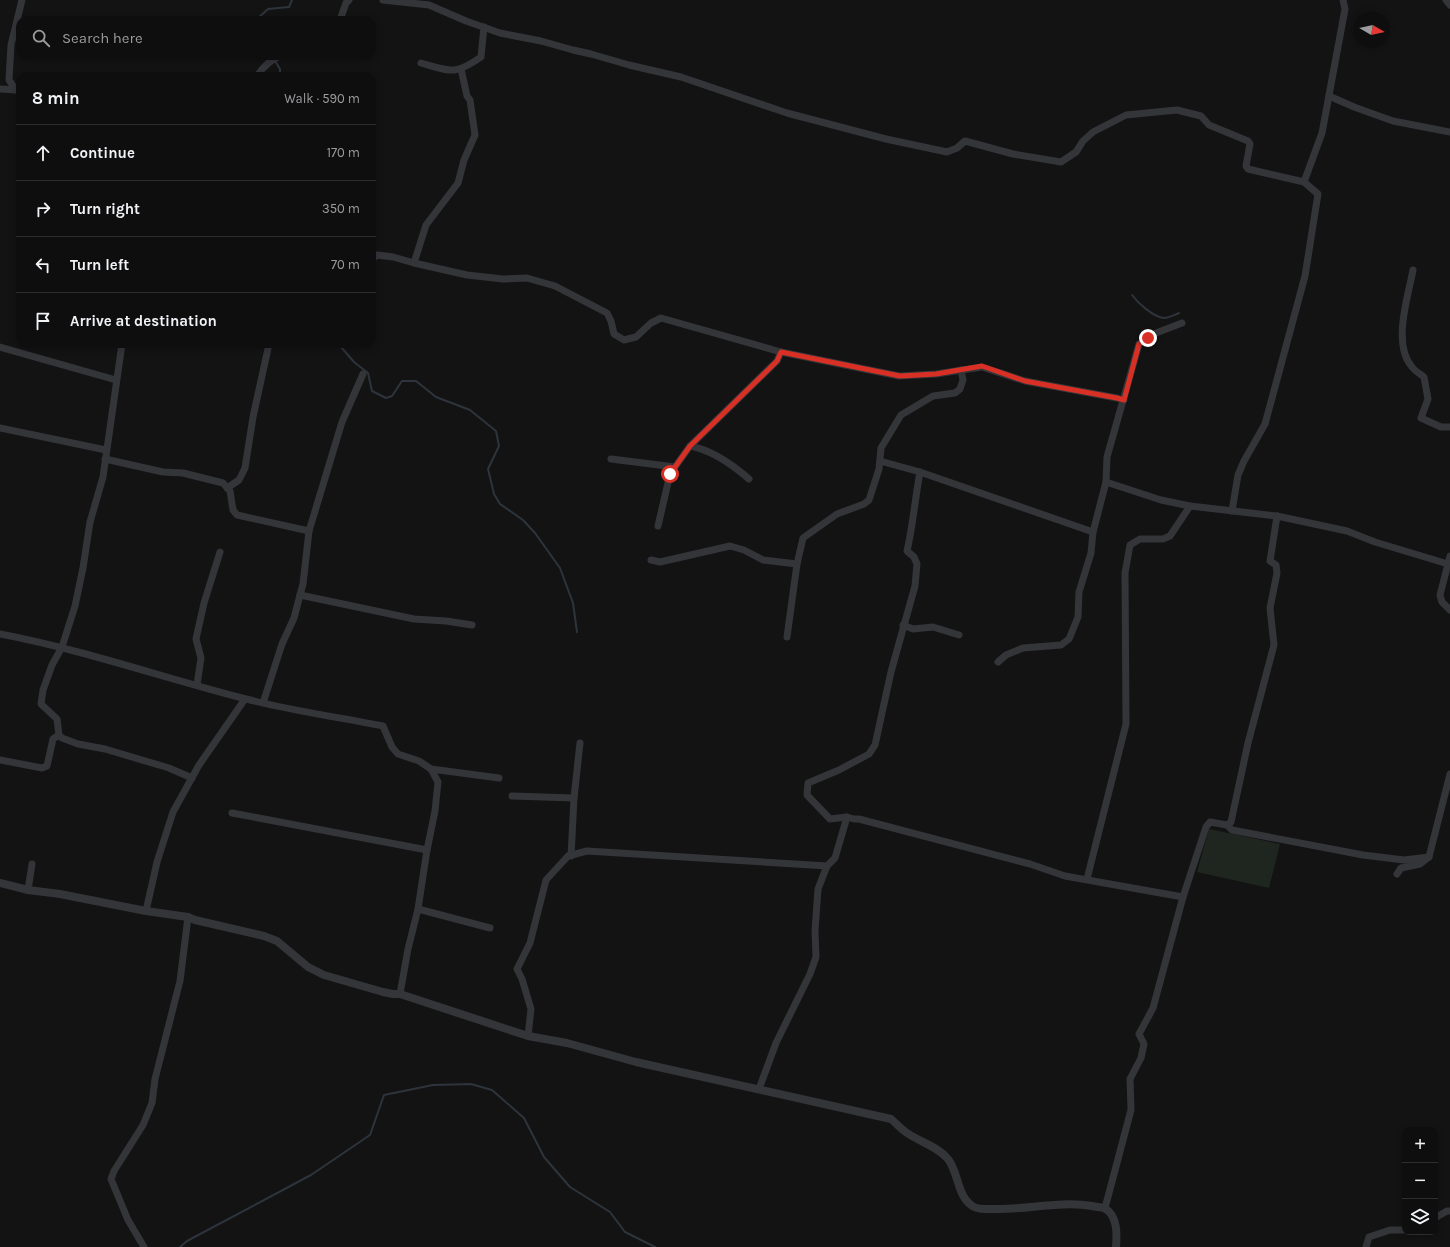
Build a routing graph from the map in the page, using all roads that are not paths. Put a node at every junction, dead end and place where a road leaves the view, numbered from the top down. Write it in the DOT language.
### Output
graph roads {
  1 [pos="22,0"];
  2 [pos="349,0"];
  3 [pos="383,0"];
  4 [pos="1343,0"];
  5 [pos="1446,0"];
  6 [pos="1450,5"];
  7 [pos="18,16"];
  8 [pos="341,16"];
  9 [pos="16,25"];
  10 [pos="484,27"];
  11 [pos="271,60"];
  12 [pos="420,63"];
  13 [pos="460,69"];
  14 [pos="259,72"];
  15 [pos="16,88"];
  16 [pos="0,89"];
  17 [pos="16,90"];
  18 [pos="1329,96"];
  19 [pos="1450,132"];
  20 [pos="1304,182"];
  21 [pos="376,256"];
  22 [pos="414,263"];
  23 [pos="1413,270"];
  24 [pos="1182,322"];
  25 [pos="0,347"];
  26 [pos="121,348"];
  27 [pos="268,348"];
  28 [pos="781,352"];
  29 [pos="962,370"];
  30 [pos="363,374"];
  31 [pos="116,380"];
  32 [pos="1124,400"];
  33 [pos="1450,427"];
  34 [pos="0,428"];
  35 [pos="690,446"];
  36 [pos="106,450"];
  37 [pos="105,459"];
  38 [pos="611,459"];
  39 [pos="880,461"];
  40 [pos="675,467"];
  41 [pos="920,472"];
  42 [pos="749,479"];
  43 [pos="1106,482"];
  44 [pos="227,488"];
  45 [pos="1190,506"];
  46 [pos="1232,512"];
  47 [pos="1277,516"];
  48 [pos="658,526"];
  49 [pos="309,531"];
  50 [pos="1093,532"];
  51 [pos="220,552"];
  52 [pos="1450,556"];
  53 [pos="651,560"];
  54 [pos="797,564"];
  55 [pos="1448,564"];
  56 [pos="300,595"];
  57 [pos="1450,610"];
  58 [pos="472,625"];
  59 [pos="903,625"];
  60 [pos="0,634"];
  61 [pos="958,635"];
  62 [pos="787,637"];
  63 [pos="62,647"];
  64 [pos="998,662"];
  65 [pos="197,685"];
  66 [pos="245,699"];
  67 [pos="264,703"];
  68 [pos="59,735"];
  69 [pos="580,743"];
  70 [pos="0,760"];
  71 [pos="431,769"];
  72 [pos="1450,774"];
  73 [pos="192,778"];
  74 [pos="499,778"];
  75 [pos="512,796"];
  76 [pos="574,798"];
  77 [pos="232,813"];
  78 [pos="848,817"];
  79 [pos="1227,825"];
  80 [pos="428,850"];
  81 [pos="571,856"];
  82 [pos="1428,857"];
  83 [pos="32,864"];
  84 [pos="827,866"];
  85 [pos="1397,874"];
  86 [pos="1087,879"];
  87 [pos="0,883"];
  88 [pos="28,890"];
  89 [pos="1183,897"];
  90 [pos="418,909"];
  91 [pos="146,911"];
  92 [pos="188,917"];
  93 [pos="490,928"];
  94 [pos="400,994"];
  95 [pos="528,1036"];
  96 [pos="759,1089"];
  97 [pos="1105,1208"];
  98 [pos="1450,1211"];
  99 [pos="1438,1216"];
  100 [pos="1402,1230"];
  101 [pos="144,1247"];
  102 [pos="1116,1247"];
  103 [pos="1366,1247"];
  1 -- 7 [label="street"];
  2 -- 8 [label="street"];
  3 -- 10 [label="street"];
  4 -- 18 [label="street"];
  5 -- 6 [label="street"];
  9 -- 15 [label="street"];
  10 -- 13 [label="street"];
  10 -- 20 [label="street"];
  11 -- 14 [label="street"];
  12 -- 13 [label="street"];
  13 -- 22 [label="street"];
  16 -- 17 [label="street"];
  18 -- 19 [label="street"];
  18 -- 20 [label="street"];
  20 -- 46 [label="street"];
  21 -- 22 [label="street"];
  22 -- 28 [label="street"];
  23 -- 33 [label="street"];
  24 -- 32 [label="street"];
  25 -- 31 [label="street"];
  26 -- 31 [label="street"];
  27 -- 44 [label="street"];
  28 -- 29 [label="street"];
  28 -- 35 [label="street"];
  29 -- 32 [label="street"];
  29 -- 39 [label="street"];
  30 -- 49 [label="street"];
  31 -- 36 [label="street"];
  32 -- 43 [label="street"];
  34 -- 36 [label="street"];
  35 -- 40 [label="street"];
  35 -- 42 [label="street"];
  36 -- 37 [label="street"];
  37 -- 44 [label="street"];
  37 -- 63 [label="street"];
  38 -- 40 [label="street"];
  39 -- 41 [label="street"];
  39 -- 54 [label="street"];
  40 -- 48 [label="street"];
  41 -- 50 [label="street"];
  41 -- 59 [label="street"];
  43 -- 45 [label="street"];
  43 -- 50 [label="street"];
  44 -- 49 [label="street"];
  45 -- 46 [label="street"];
  45 -- 86 [label="street"];
  46 -- 47 [label="street"];
  47 -- 55 [label="street"];
  47 -- 79 [label="street"];
  49 -- 56 [label="street"];
  50 -- 64 [label="street"];
  51 -- 65 [label="street"];
  52 -- 55 [label="street"];
  53 -- 54 [label="street"];
  54 -- 62 [label="street"];
  55 -- 57 [label="street"];
  56 -- 58 [label="street"];
  56 -- 67 [label="street"];
  59 -- 61 [label="street"];
  59 -- 78 [label="street"];
  60 -- 63 [label="street"];
  63 -- 65 [label="street"];
  63 -- 68 [label="street"];
  65 -- 66 [label="street"];
  66 -- 67 [label="street"];
  66 -- 73 [label="street"];
  67 -- 71 [label="street"];
  68 -- 70 [label="street"];
  68 -- 73 [label="street"];
  69 -- 76 [label="street"];
  71 -- 74 [label="street"];
  71 -- 80 [label="street"];
  72 -- 82 [label="street"];
  73 -- 91 [label="street"];
  75 -- 76 [label="street"];
  76 -- 81 [label="street"];
  77 -- 80 [label="street"];
  78 -- 84 [label="street"];
  78 -- 86 [label="street"];
  79 -- 82 [label="street"];
  79 -- 89 [label="street"];
  80 -- 90 [label="street"];
  81 -- 84 [label="street"];
  81 -- 95 [label="street"];
  82 -- 85 [label="street"];
  83 -- 88 [label="street"];
  84 -- 96 [label="street"];
  86 -- 89 [label="street"];
  87 -- 88 [label="street"];
  88 -- 91 [label="street"];
  89 -- 97 [label="street"];
  90 -- 93 [label="street"];
  90 -- 94 [label="street"];
  91 -- 92 [label="street"];
  92 -- 94 [label="street"];
  92 -- 101 [label="street"];
  94 -- 95 [label="street"];
  95 -- 96 [label="street"];
  96 -- 97 [label="street"];
  97 -- 102 [label="street"];
  98 -- 99 [label="street"];
  100 -- 103 [label="street"];
}
